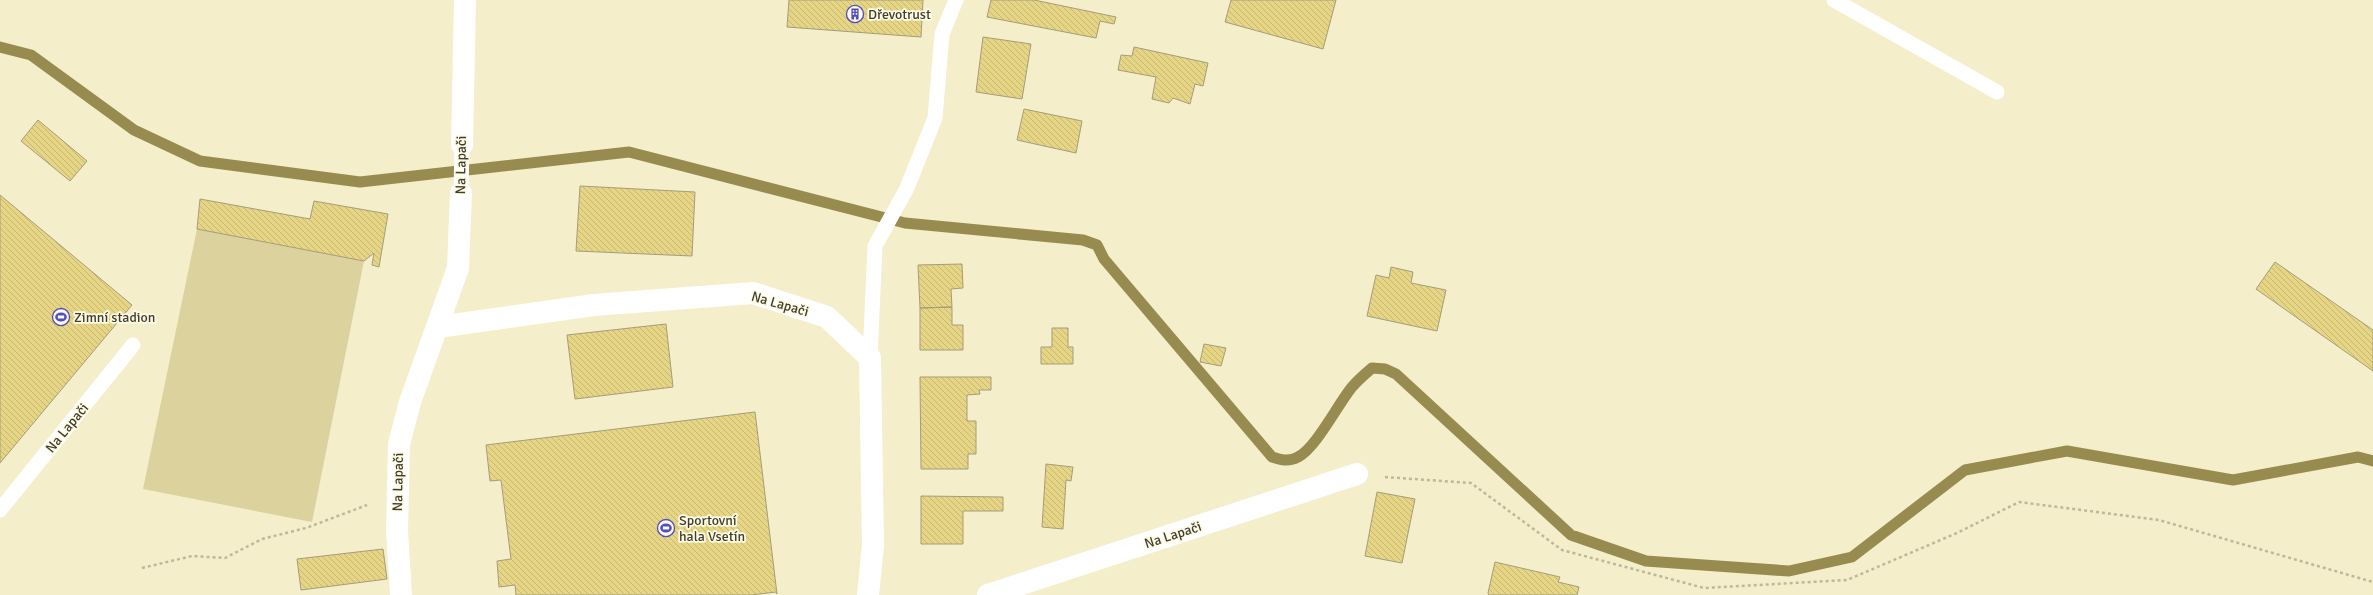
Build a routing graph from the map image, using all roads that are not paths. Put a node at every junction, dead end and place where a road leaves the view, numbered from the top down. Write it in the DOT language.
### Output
graph roads {
  1 [pos="465,0"];
  2 [pos="956,0"];
  3 [pos="1834,0"];
  4 [pos="1996,92"];
  5 [pos="462,145"];
  6 [pos="461,193"];
  7 [pos="438,327"];
  8 [pos="133,345"];
  9 [pos="870,358"];
  10 [pos="1357,474"];
  11 [pos="0,510"];
  12 [pos="401,595"];
  13 [pos="868,595"];
  14 [pos="988,595"];
  1 -- 5 [label="street, Na Lapači"];
  2 -- 9 [label="lane"];
  3 -- 4 [label="lane"];
  5 -- 6 [label="lane, Na Lapači"];
  6 -- 7 [label="street, Na Lapači"];
  7 -- 9 [label="street, Na Lapači"];
  7 -- 12 [label="street, Na Lapači"];
  8 -- 11 [label="lane, Na Lapači"];
  9 -- 13 [label="street"];
  10 -- 14 [label="street, Na Lapači"];
}
